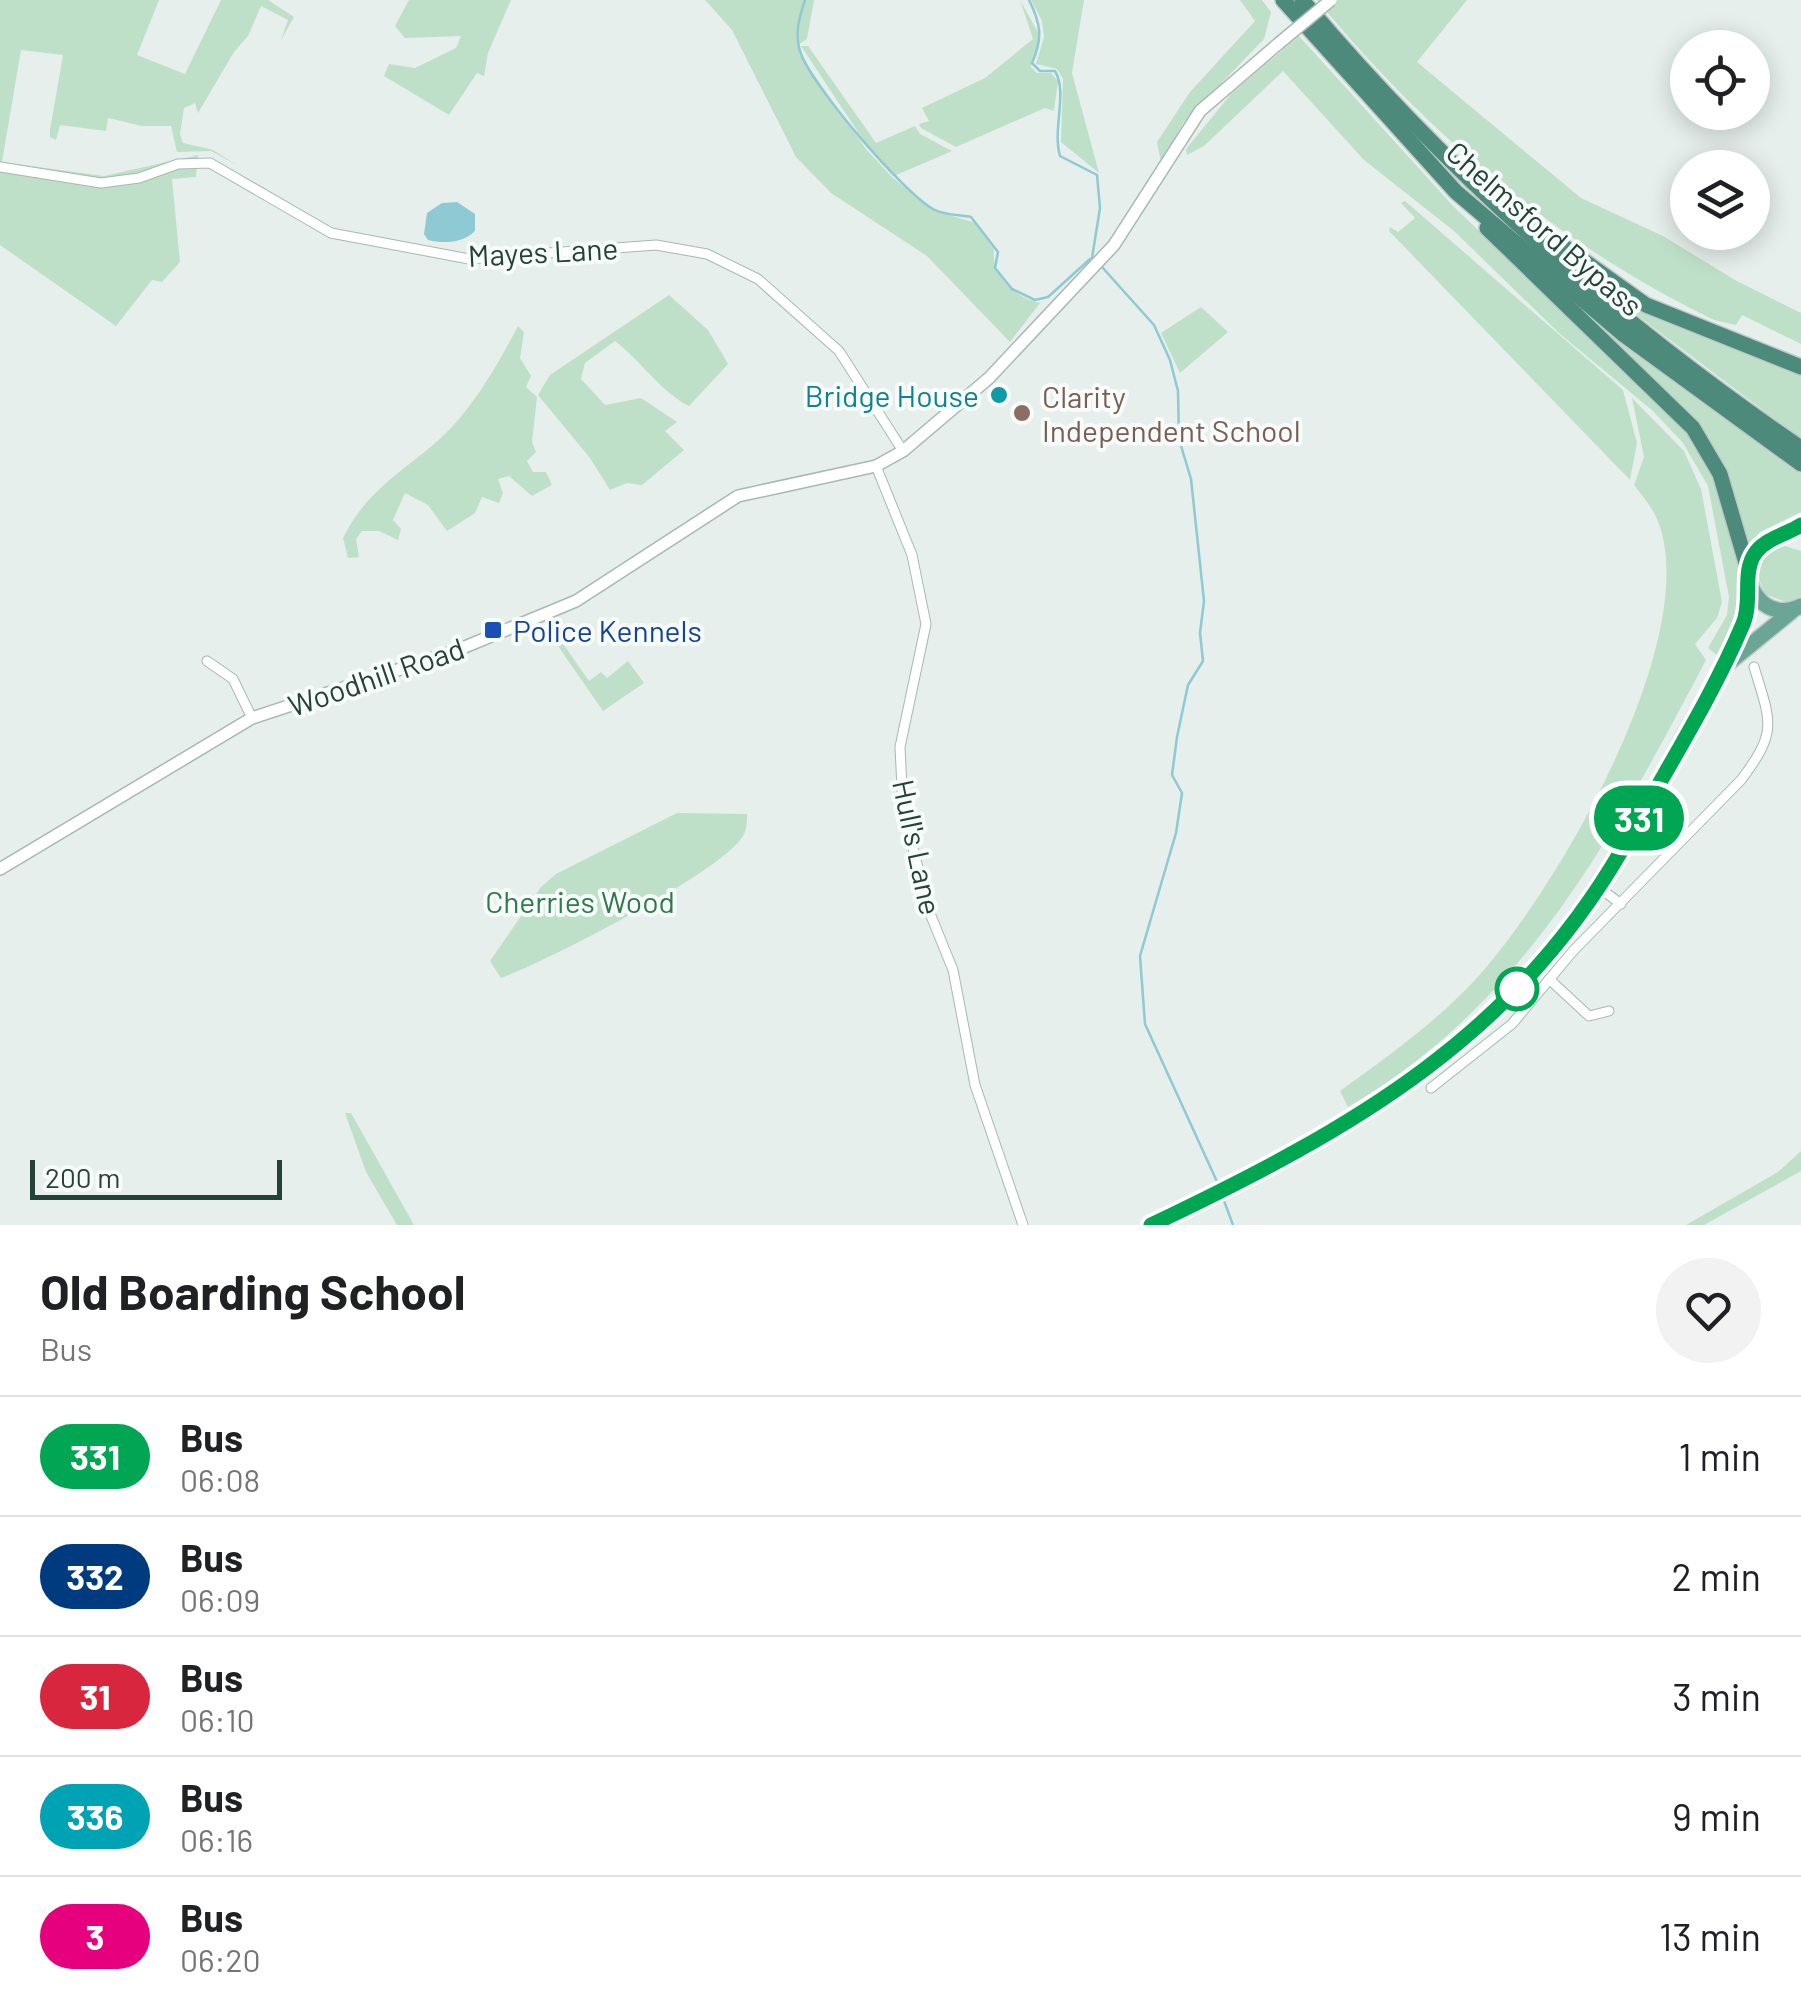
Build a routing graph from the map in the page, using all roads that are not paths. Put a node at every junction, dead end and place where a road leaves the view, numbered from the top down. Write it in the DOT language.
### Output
graph roads {
  1 [pos="1283,0"];
  2 [pos="1302,0"];
  3 [pos="1331,0"];
  4 [pos="0,167"];
  5 [pos="1458,168"];
  6 [pos="1456,192"];
  7 [pos="1801,367"];
  8 [pos="1801,448"];
  9 [pos="902,451"];
  10 [pos="1801,464"];
  11 [pos="876,466"];
  12 [pos="1801,524"];
  13 [pos="1780,538"];
  14 [pos="1801,541"];
  15 [pos="1748,570"];
  16 [pos="1751,589"];
  17 [pos="1798,609"];
  18 [pos="207,661"];
  19 [pos="1754,667"];
  20 [pos="1724,668"];
  21 [pos="252,718"];
  22 [pos="0,869"];
  23 [pos="1597,886"];
  24 [pos="1621,904"];
  25 [pos="1549,979"];
  26 [pos="1609,1010"];
  27 [pos="1431,1088"];
  28 [pos="1024,1225"];
  29 [pos="1150,1225"];
  1 -- 6 [label="highway, Chelmsford Bypass"];
  2 -- 5 [label="highway, Chelmsford Bypass"];
  3 -- 9 [label="street, Woodhill Road, bridge"];
  4 -- 9 [label="street, Mayes Lane"];
  5 -- 7 [label="highway"];
  5 -- 8 [label="highway, Chelmsford Bypass"];
  6 -- 10 [label="highway, Chelmsford Bypass"];
  6 -- 15 [label="highway"];
  9 -- 11 [label="street, Woodhill Road"];
  11 -- 21 [label="street, Woodhill Road"];
  11 -- 28 [label="street, Hull's Lane"];
  12 -- 13 [label="main road"];
  13 -- 14 [label="main road"];
  13 -- 15 [label="main road"];
  15 -- 16 [label="main road"];
  16 -- 17 [label="main road"];
  16 -- 20 [label="main road"];
  17 -- 20 [label="main road"];
  18 -- 21 [label="street"];
  19 -- 24 [label="street"];
  20 -- 23 [label="main road"];
  21 -- 22 [label="street, Woodhill Road"];
  23 -- 24 [label="street"];
  23 -- 29 [label="main road"];
  24 -- 25 [label="street"];
  25 -- 26 [label="street"];
  25 -- 27 [label="street"];
}
